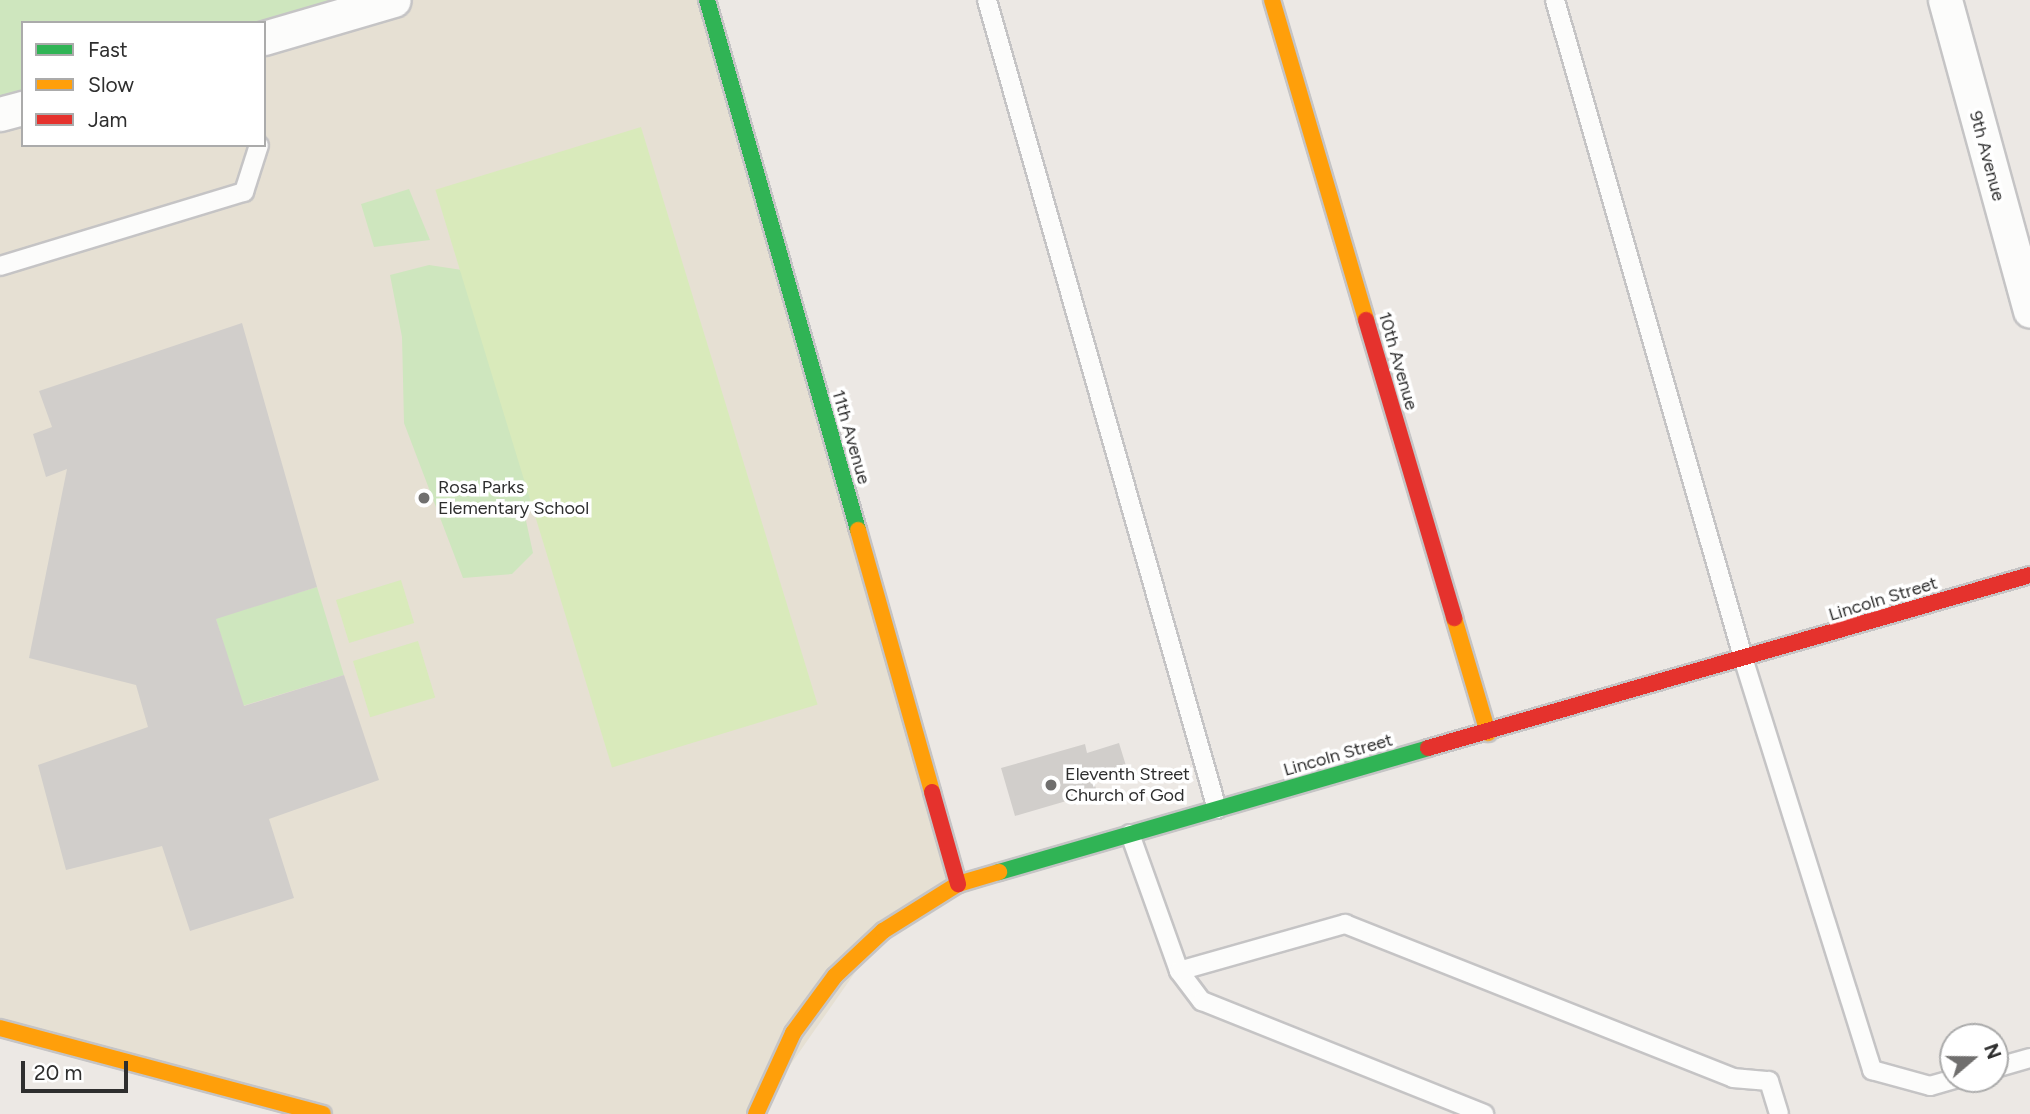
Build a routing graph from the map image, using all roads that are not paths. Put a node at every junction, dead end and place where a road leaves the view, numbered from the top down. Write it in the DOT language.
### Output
graph roads {
  1 [pos="393,0"];
  2 [pos="707,0"];
  3 [pos="987,0"];
  4 [pos="1272,0"];
  5 [pos="1555,0"];
  6 [pos="1945,0"];
  7 [pos="266,37"];
  8 [pos="21,109"];
  9 [pos="0,114"];
  10 [pos="258,147"];
  11 [pos="0,266"];
  12 [pos="2030,311"];
  13 [pos="2030,575"];
  14 [pos="1744,661"];
  15 [pos="1488,733"];
  16 [pos="1217,809"];
  17 [pos="1130,834"];
  18 [pos="958,884"];
  19 [pos="1179,971"];
  20 [pos="0,1028"];
  21 [pos="2030,1058"];
  22 [pos="2009,1064"];
  23 [pos="1939,1083"];
  24 [pos="323,1114"];
  25 [pos="756,1114"];
  26 [pos="1484,1114"];
  27 [pos="1779,1114"];
  1 -- 7 [label="street"];
  2 -- 18 [label="street, 11th Avenue"];
  3 -- 16 [label="lane"];
  4 -- 15 [label="street, 10th Avenue"];
  5 -- 14 [label="lane"];
  6 -- 12 [label="street, 9th Avenue"];
  8 -- 9 [label="street"];
  10 -- 11 [label="lane"];
  13 -- 14 [label="street, Lincoln Street"];
  14 -- 15 [label="street, Lincoln Street"];
  14 -- 23 [label="lane"];
  15 -- 16 [label="street, Lincoln Street"];
  16 -- 17 [label="street, Lincoln Street"];
  17 -- 18 [label="street, Lincoln Street"];
  17 -- 19 [label="lane"];
  18 -- 25 [label="street, Lincoln Street"];
  19 -- 26 [label="lane"];
  19 -- 27 [label="lane"];
  20 -- 24 [label="street"];
  21 -- 22 [label="lane"];
}
